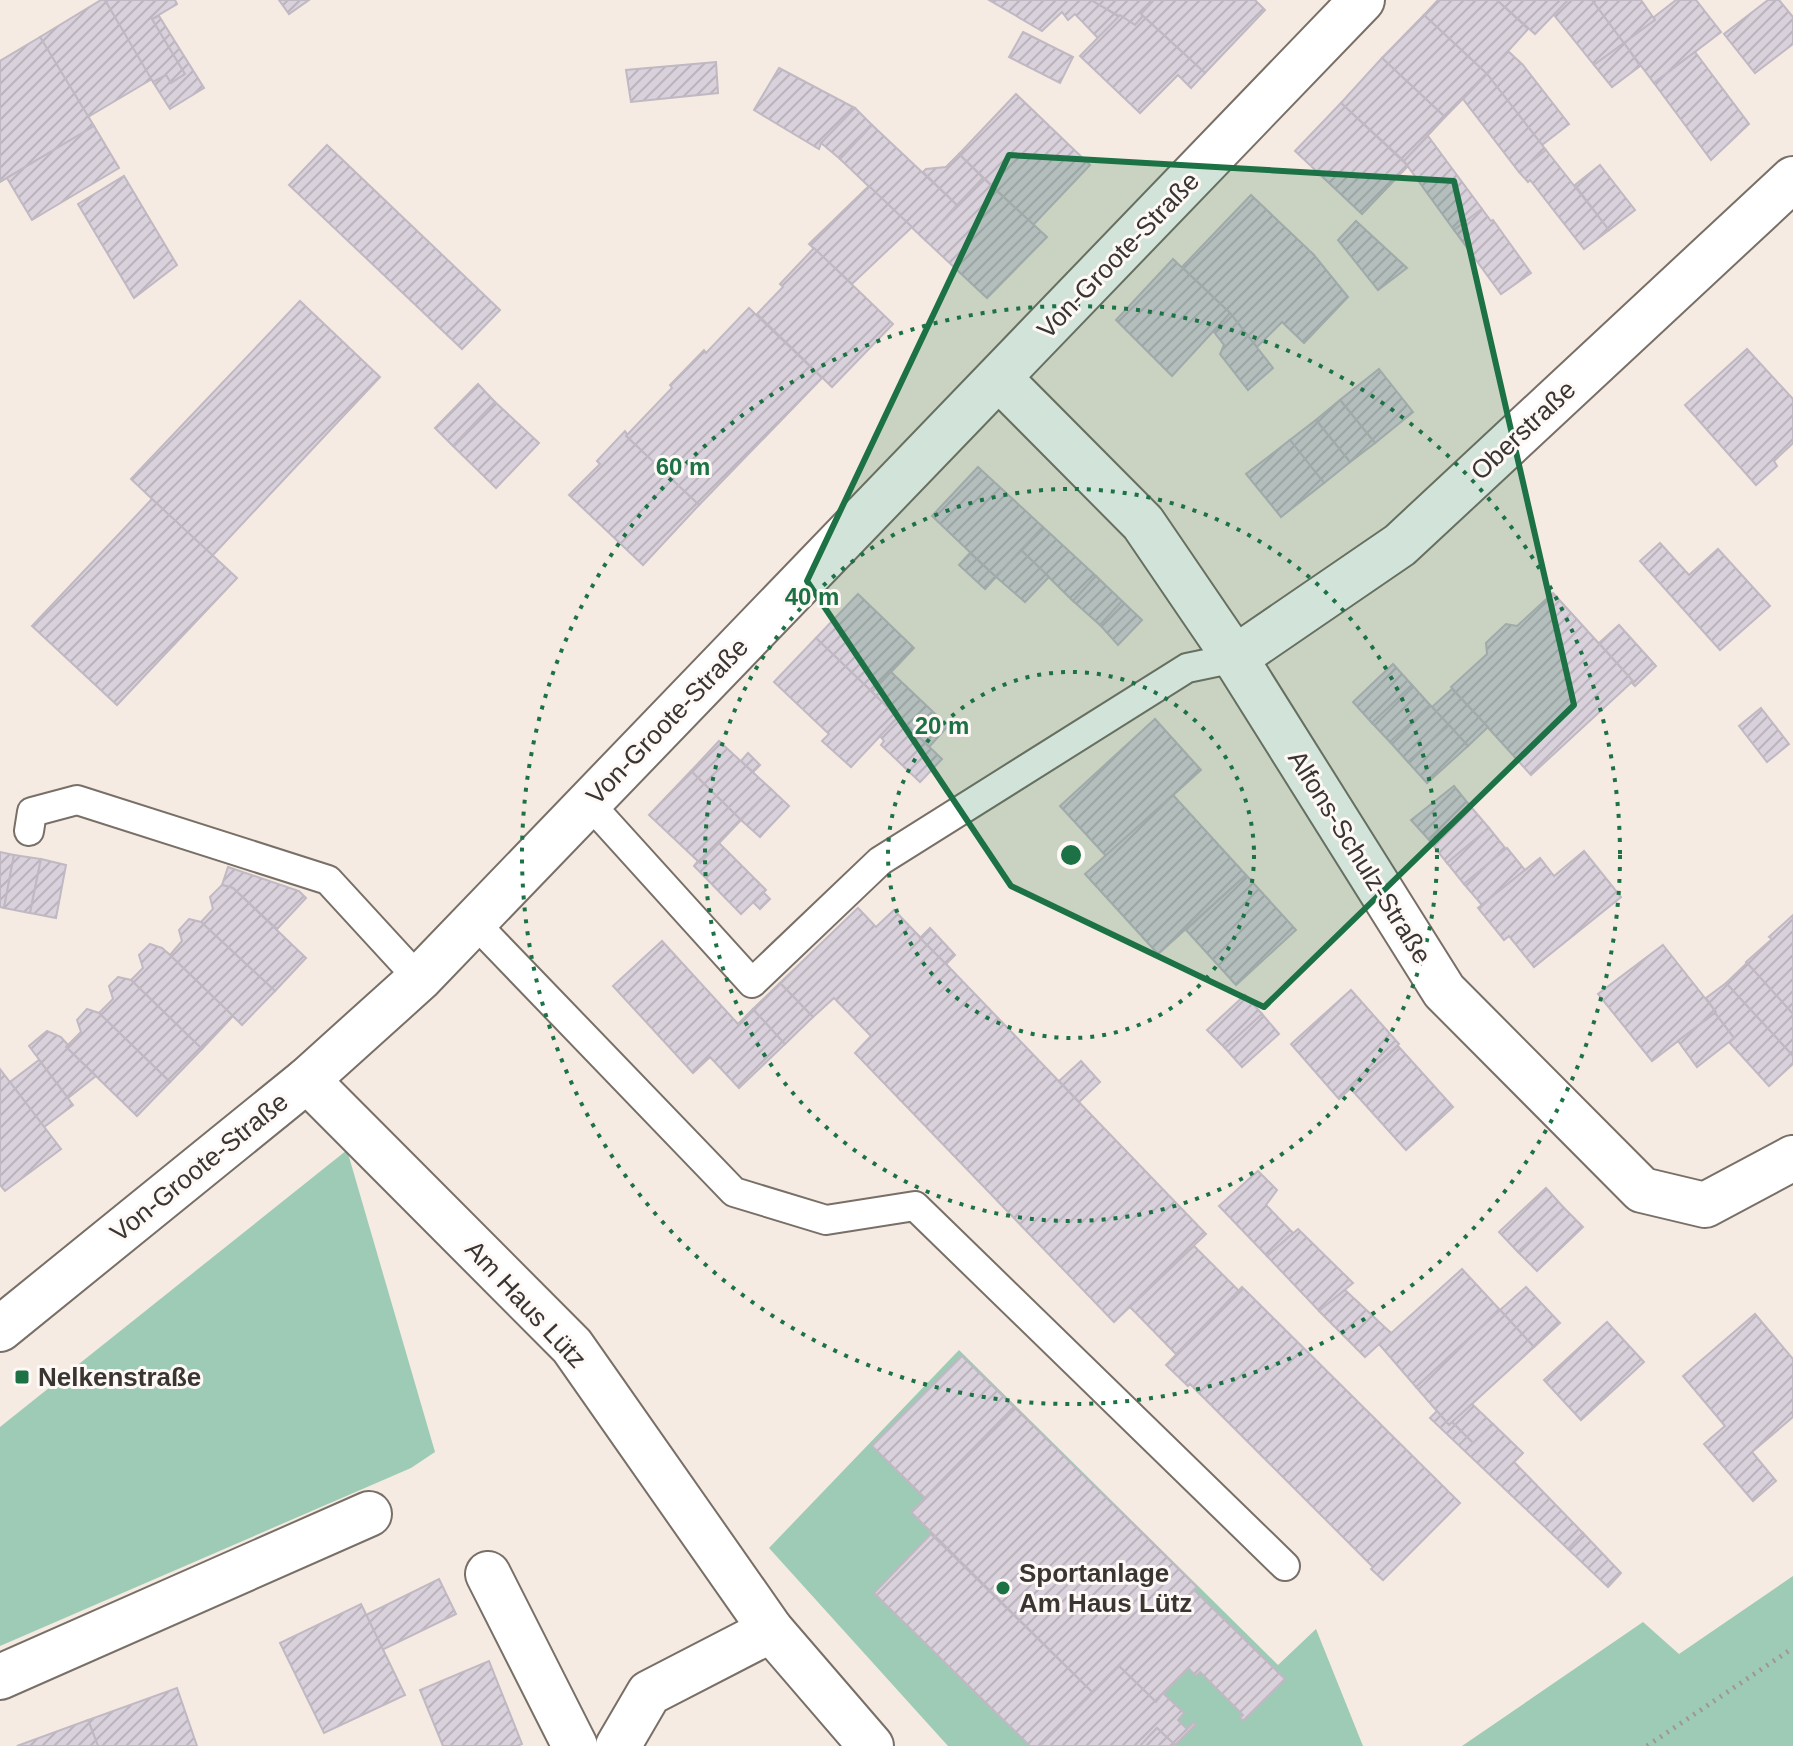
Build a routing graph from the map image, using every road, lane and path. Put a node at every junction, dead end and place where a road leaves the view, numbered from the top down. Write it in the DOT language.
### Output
graph roads {
  1 [pos="1362,0"];
  2 [pos="1793,179"];
  3 [pos="999,378"];
  4 [pos="1235,658"];
  5 [pos="588,802"];
  6 [pos="29,831"];
  7 [pos="473,921"];
  8 [pos="419,979"];
  9 [pos="307,1080"];
  10 [pos="1793,1158"];
  11 [pos="0,1329"];
  12 [pos="369,1514"];
  13 [pos="1285,1566"];
  14 [pos="488,1574"];
  15 [pos="771,1630"];
  16 [pos="1793,1648"];
  17 [pos="0,1677"];
  18 [pos="575,1746"];
  19 [pos="618,1746"];
  20 [pos="871,1746"];
  21 [pos="1647,1746"];
  1 -- 3 [label="street, Von-Groote-Straße"];
  2 -- 4 [label="street, Oberstraße"];
  3 -- 4 [label="street, Alfons-Schulz-Straße"];
  3 -- 5 [label="street, Von-Groote-Straße"];
  4 -- 5 [label="lane"];
  4 -- 10 [label="street, Alfons-Schulz-Straße"];
  5 -- 7 [label="street, Von-Groote-Straße"];
  6 -- 8 [label="lane"];
  7 -- 8 [label="street, Von-Groote-Straße"];
  7 -- 13 [label="lane"];
  8 -- 9 [label="street, Von-Groote-Straße"];
  9 -- 11 [label="street, Von-Groote-Straße"];
  9 -- 15 [label="street, Am Haus Lütz"];
  12 -- 17 [label="street"];
  14 -- 18 [label="street"];
  15 -- 19 [label="street"];
  15 -- 20 [label="street, Am Haus Lütz"];
  16 -- 21 [label="path"];
}
